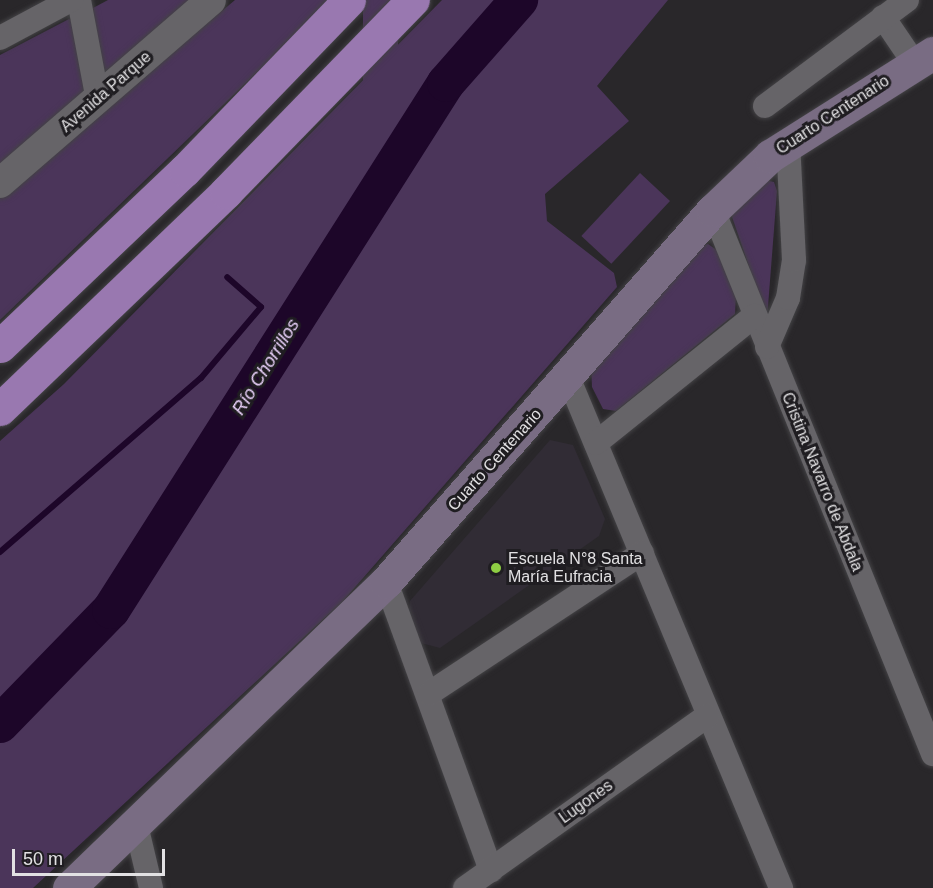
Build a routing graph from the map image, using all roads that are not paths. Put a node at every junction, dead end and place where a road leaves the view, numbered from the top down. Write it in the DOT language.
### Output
graph roads {
  1 [pos="79,0"];
  2 [pos="211,0"];
  3 [pos="350,0"];
  4 [pos="413,0"];
  5 [pos="907,0"];
  6 [pos="56,3"];
  7 [pos="883,17"];
  8 [pos="0,38"];
  9 [pos="924,58"];
  10 [pos="98,100"];
  11 [pos="765,106"];
  12 [pos="788,143"];
  13 [pos="0,183"];
  14 [pos="713,210"];
  15 [pos="754,316"];
  16 [pos="0,346"];
  17 [pos="767,347"];
  18 [pos="568,377"];
  19 [pos="0,409"];
  20 [pos="596,443"];
  21 [pos="642,552"];
  22 [pos="386,582"];
  23 [pos="430,693"];
  24 [pos="706,716"];
  25 [pos="933,754"];
  26 [pos="136,825"];
  27 [pos="491,871"];
  28 [pos="780,887"];
  29 [pos="69,888"];
  30 [pos="151,888"];
  31 [pos="465,888"];
  1 -- 10 [label="street"];
  2 -- 10 [label="street, Avenida Parque"];
  3 -- 16 [label="highway"];
  4 -- 19 [label="highway"];
  5 -- 7 [label="street"];
  6 -- 8 [label="street"];
  7 -- 9 [label="street"];
  7 -- 11 [label="street"];
  9 -- 12 [label="main road, Cuarto Centenario"];
  10 -- 13 [label="street, Avenida Parque"];
  12 -- 14 [label="main road, Cuarto Centenario"];
  12 -- 17 [label="street"];
  14 -- 15 [label="street, Cristina Navarro de Abdala"];
  14 -- 18 [label="main road, Cuarto Centenario"];
  15 -- 17 [label="street, Cristina Navarro de Abdala"];
  15 -- 20 [label="street"];
  17 -- 25 [label="street, Cristina Navarro de Abdala"];
  18 -- 20 [label="street"];
  18 -- 22 [label="main road, Cuarto Centenario"];
  20 -- 21 [label="street"];
  21 -- 23 [label="street"];
  21 -- 24 [label="street"];
  22 -- 23 [label="street"];
  22 -- 26 [label="main road, Cuarto Centenario"];
  23 -- 27 [label="street"];
  24 -- 27 [label="street, Lugones"];
  24 -- 28 [label="street"];
  26 -- 29 [label="main road, Cuarto Centenario"];
  26 -- 30 [label="street"];
  27 -- 31 [label="street, Lugones"];
}
